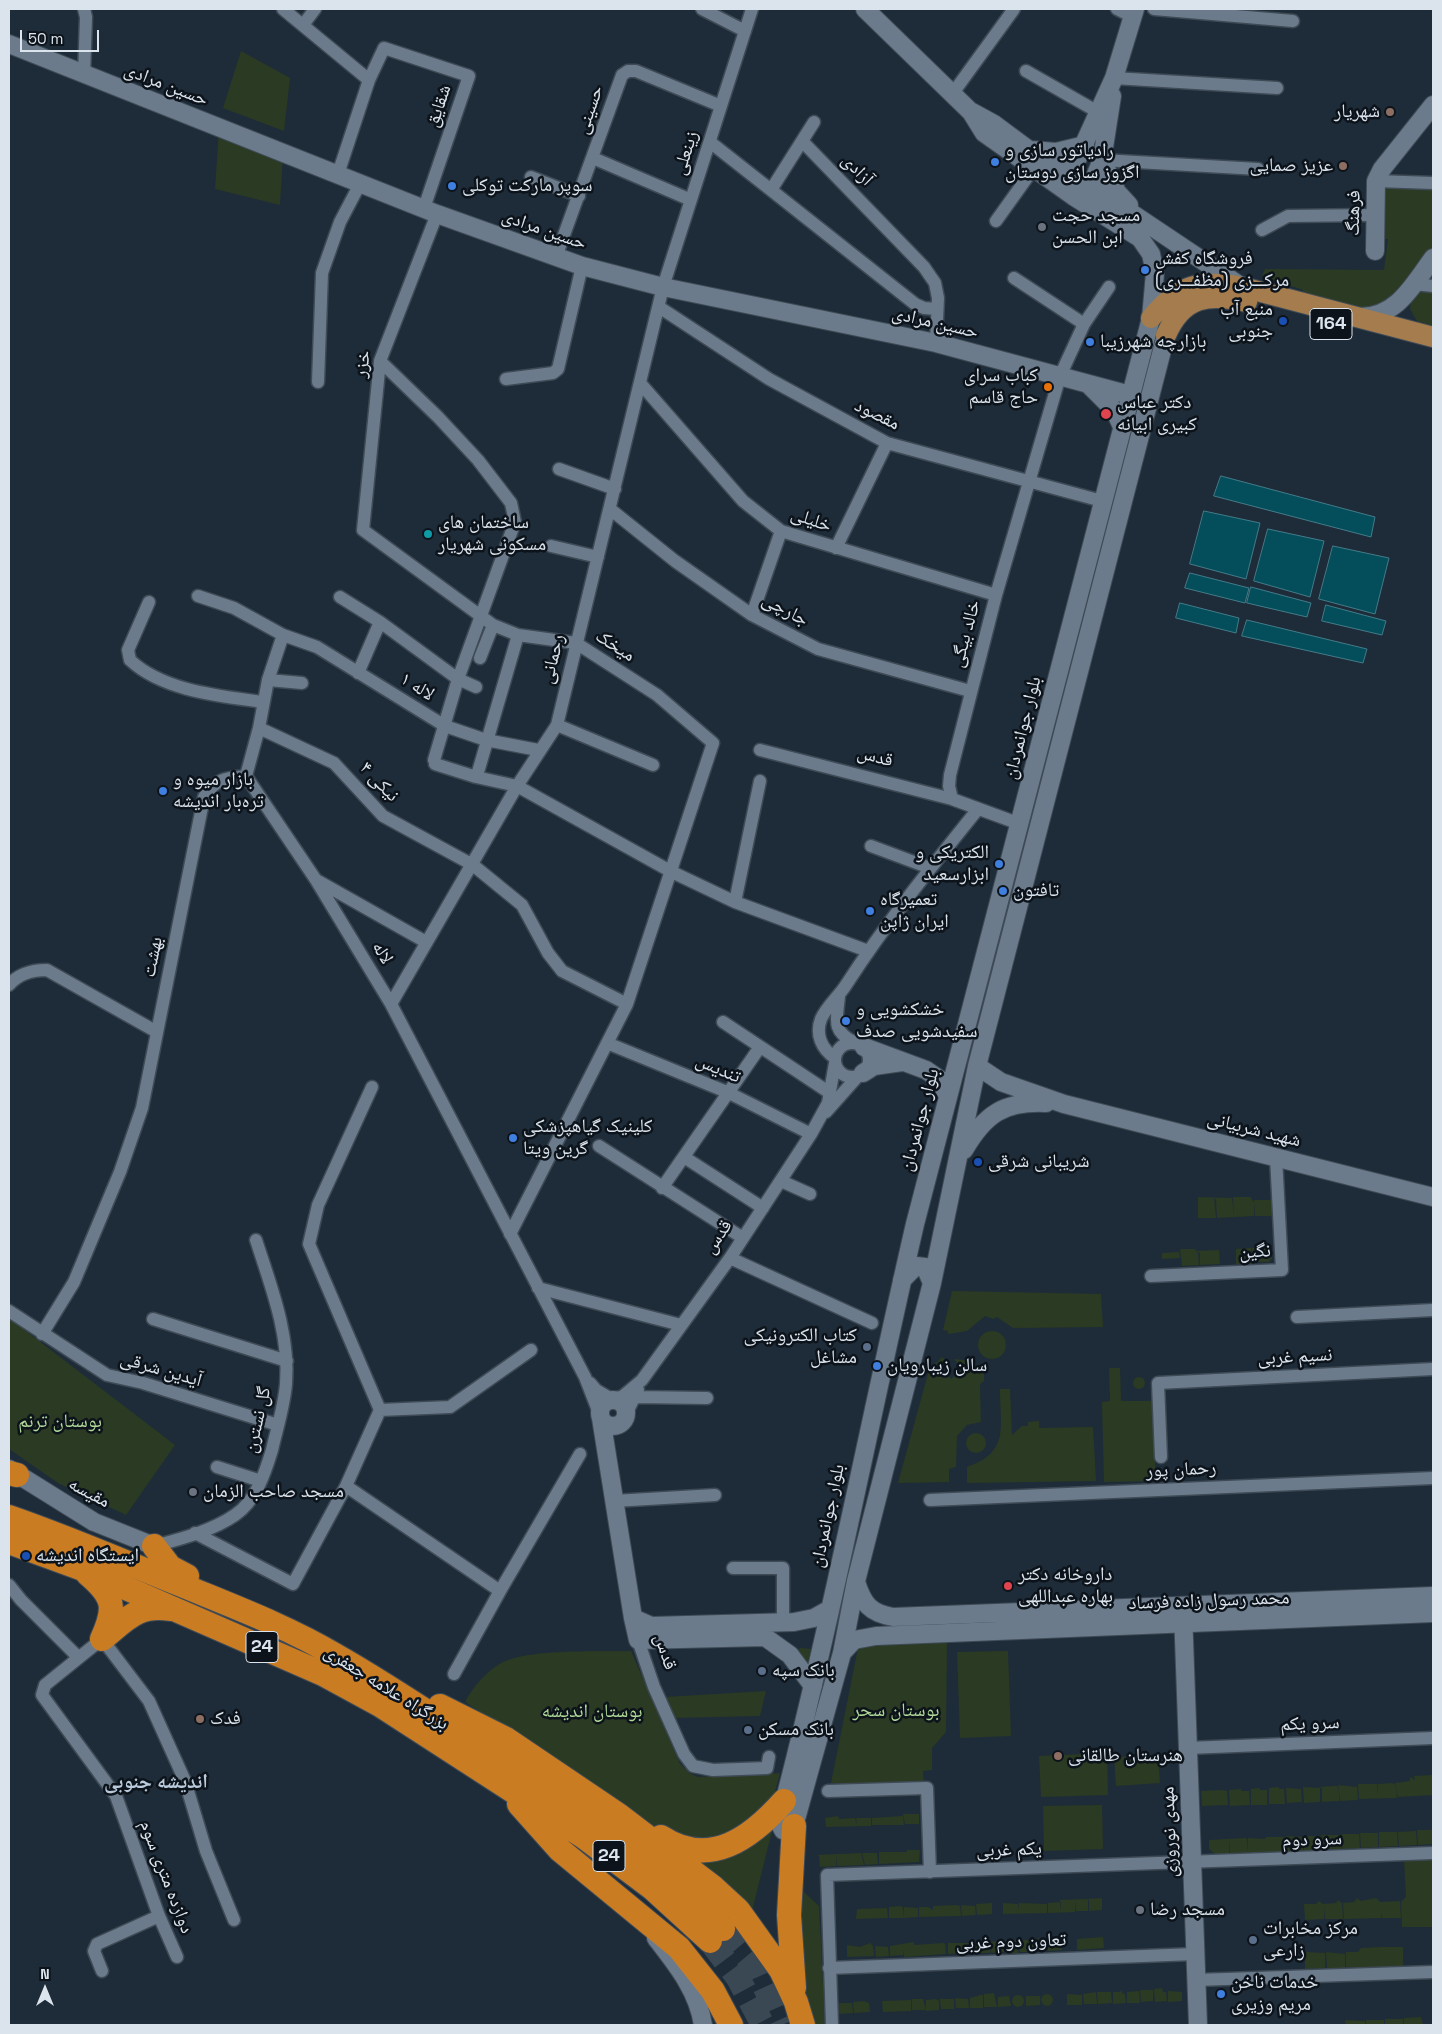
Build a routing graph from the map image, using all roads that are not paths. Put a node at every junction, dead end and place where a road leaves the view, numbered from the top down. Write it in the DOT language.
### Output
graph roads {
  1 [pos="84,9"];
  2 [pos="284,9"];
  3 [pos="314,9"];
  4 [pos="702,9"];
  5 [pos="752,9"];
  6 [pos="865,9"];
  7 [pos="1014,9"];
  8 [pos="1117,9"];
  9 [pos="1154,9"];
  10 [pos="1134,13"];
  11 [pos="1294,21"];
  12 [pos="303,25"];
  13 [pos="745,31"];
  14 [pos="9,44"];
  15 [pos="1026,71"];
  16 [pos="84,76"];
  17 [pos="1114,78"];
  18 [pos="369,80"];
  19 [pos="1277,88"];
  20 [pos="953,93"];
  21 [pos="721,106"];
  22 [pos="971,112"];
  23 [pos="1098,112"];
  24 [pos="1431,113"];
  25 [pos="814,122"];
  26 [pos="802,141"];
  27 [pos="710,142"];
  28 [pos="1085,145"];
  29 [pos="1029,150"];
  30 [pos="593,158"];
  31 [pos="1102,160"];
  32 [pos="1034,168"];
  33 [pos="1258,169"];
  34 [pos="338,174"];
  35 [pos="1070,175"];
  36 [pos="531,177"];
  37 [pos="1376,181"];
  38 [pos="361,182"];
  39 [pos="1433,183"];
  40 [pos="1091,186"];
  41 [pos="771,190"];
  42 [pos="579,196"];
  43 [pos="1072,196"];
  44 [pos="691,200"];
  45 [pos="430,211"];
  46 [pos="1374,215"];
  47 [pos="1141,219"];
  48 [pos="996,221"];
  49 [pos="1262,230"];
  50 [pos="1375,251"];
  51 [pos="556,257"];
  52 [pos="1433,258"];
  53 [pos="582,266"];
  54 [pos="1014,278"];
  55 [pos="1414,284"];
  56 [pos="1433,286"];
  57 [pos="663,287"];
  58 [pos="1109,287"];
  59 [pos="1235,292"];
  60 [pos="1399,304"];
  61 [pos="659,307"];
  62 [pos="937,309"];
  63 [pos="1352,316"];
  64 [pos="1151,318"];
  65 [pos="1084,324"];
  66 [pos="1166,335"];
  67 [pos="1425,335"];
  68 [pos="936,343"];
  69 [pos="1433,350"];
  70 [pos="380,361"];
  71 [pos="1060,376"];
  72 [pos="506,379"];
  73 [pos="318,382"];
  74 [pos="640,383"];
  75 [pos="1087,383"];
  76 [pos="1130,395"];
  77 [pos="1122,427"];
  78 [pos="887,443"];
  79 [pos="559,469"];
  80 [pos="1030,480"];
  81 [pos="615,489"];
  82 [pos="1102,501"];
  83 [pos="610,509"];
  84 [pos="781,531"];
  85 [pos="552,546"];
  86 [pos="836,548"];
  87 [pos="598,558"];
  88 [pos="996,595"];
  89 [pos="198,596"];
  90 [pos="340,596"];
  91 [pos="149,602"];
  92 [pos="481,614"];
  93 [pos="752,615"];
  94 [pos="380,622"];
  95 [pos="493,625"];
  96 [pos="518,634"];
  97 [pos="284,635"];
  98 [pos="576,643"];
  99 [pos="480,658"];
  100 [pos="358,673"];
  101 [pos="458,679"];
  102 [pos="268,680"];
  103 [pos="302,683"];
  104 [pos="476,686"];
  105 [pos="970,691"];
  106 [pos="263,702"];
  107 [pos="557,725"];
  108 [pos="445,726"];
  109 [pos="259,728"];
  110 [pos="486,740"];
  111 [pos="538,750"];
  112 [pos="760,750"];
  113 [pos="653,765"];
  114 [pos="478,772"];
  115 [pos="246,776"];
  116 [pos="760,782"];
  117 [pos="516,786"];
  118 [pos="952,799"];
  119 [pos="978,809"];
  120 [pos="1020,824"];
  121 [pos="871,846"];
  122 [pos="473,864"];
  123 [pos="930,868"];
  124 [pos="672,872"];
  125 [pos="316,880"];
  126 [pos="735,902"];
  127 [pos="426,942"];
  128 [pos="868,951"];
  129 [pos="9,985"];
  130 [pos="839,996"];
  131 [pos="390,1004"];
  132 [pos="627,1004"];
  133 [pos="723,1022"];
  134 [pos="157,1032"];
  135 [pos="607,1043"];
  136 [pos="859,1045"];
  137 [pos="760,1047"];
  138 [pos="960,1056"];
  139 [pos="835,1061"];
  140 [pos="905,1062"];
  141 [pos="978,1066"];
  142 [pos="926,1070"];
  143 [pos="860,1074"];
  144 [pos="372,1087"];
  145 [pos="726,1092"];
  146 [pos="830,1093"];
  147 [pos="948,1096"];
  148 [pos="1064,1104"];
  149 [pos="824,1114"];
  150 [pos="811,1134"];
  151 [pos="599,1146"];
  152 [pos="684,1157"];
  153 [pos="1276,1157"];
  154 [pos="957,1162"];
  155 [pos="780,1181"];
  156 [pos="662,1188"];
  157 [pos="810,1194"];
  158 [pos="1433,1197"];
  159 [pos="762,1208"];
  160 [pos="915,1224"];
  161 [pos="943,1232"];
  162 [pos="510,1234"];
  163 [pos="743,1238"];
  164 [pos="256,1240"];
  165 [pos="730,1258"];
  166 [pos="1150,1276"];
  167 [pos="902,1280"];
  168 [pos="932,1284"];
  169 [pos="538,1288"];
  170 [pos="1433,1310"];
  171 [pos="9,1311"];
  172 [pos="1297,1317"];
  173 [pos="153,1319"];
  174 [pos="872,1322"];
  175 [pos="681,1325"];
  176 [pos="42,1334"];
  177 [pos="532,1350"];
  178 [pos="287,1361"];
  179 [pos="1433,1369"];
  180 [pos="585,1377"];
  181 [pos="642,1380"];
  182 [pos="635,1397"];
  183 [pos="707,1398"];
  184 [pos="614,1400"];
  185 [pos="380,1410"];
  186 [pos="601,1418"];
  187 [pos="624,1418"];
  188 [pos="278,1425"];
  189 [pos="580,1454"];
  190 [pos="609,1457"];
  191 [pos="1162,1457"];
  192 [pos="217,1467"];
  193 [pos="12,1472"];
  194 [pos="1433,1478"];
  195 [pos="261,1480"];
  196 [pos="346,1486"];
  197 [pos="715,1495"];
  198 [pos="930,1500"];
  199 [pos="614,1501"];
  200 [pos="9,1517"];
  201 [pos="195,1533"];
  202 [pos="9,1542"];
  203 [pos="154,1546"];
  204 [pos="80,1568"];
  205 [pos="733,1568"];
  206 [pos="856,1581"];
  207 [pos="9,1585"];
  208 [pos="500,1590"];
  209 [pos="1433,1596"];
  210 [pos="210,1597"];
  211 [pos="1361,1608"];
  212 [pos="830,1609"];
  213 [pos="178,1610"];
  214 [pos="1433,1613"];
  215 [pos="879,1615"];
  216 [pos="1183,1615"];
  217 [pos="633,1618"];
  218 [pos="1010,1621"];
  219 [pos="783,1623"];
  220 [pos="876,1636"];
  221 [pos="102,1639"];
  222 [pos="638,1640"];
  223 [pos="842,1653"];
  224 [pos="335,1654"];
  225 [pos="78,1657"];
  226 [pos="454,1674"];
  227 [pos="813,1686"];
  228 [pos="1433,1738"];
  229 [pos="1188,1748"];
  230 [pos="769,1756"];
  231 [pos="499,1782"];
  232 [pos="828,1791"];
  233 [pos="620,1816"];
  234 [pos="786,1816"];
  235 [pos="1433,1853"];
  236 [pos="1192,1863"];
  237 [pos="930,1872"];
  238 [pos="636,1911"];
  239 [pos="159,1916"];
  240 [pos="234,1920"];
  241 [pos="1195,1954"];
  242 [pos="177,1957"];
  243 [pos="829,1968"];
  244 [pos="102,1971"];
  245 [pos="1433,1972"];
  246 [pos="1196,1980"];
  247 [pos="796,2002"];
  248 [pos="704,2025"];
  249 [pos="731,2025"];
  250 [pos="803,2025"];
  251 [pos="832,2025"];
  252 [pos="1198,2025"];
  1 -- 16 [label="street"];
  2 -- 12 [label="street"];
  3 -- 12 [label="street"];
  4 -- 13 [label="street"];
  5 -- 13 [label="street, زینعلی"];
  6 -- 20 [label="main road, 164"];
  7 -- 20 [label="street"];
  8 -- 10 [label="street"];
  9 -- 11 [label="street"];
  10 -- 17 [label="main road"];
  12 -- 18 [label="street"];
  13 -- 21 [label="street, زینعلی"];
  14 -- 16 [label="main road, حسین مرادی"];
  15 -- 23 [label="street"];
  16 -- 34 [label="main road, حسین مرادی"];
  17 -- 19 [label="street"];
  17 -- 23 [label="main road"];
  17 -- 31 [label="main road"];
  18 -- 34 [label="street"];
  18 -- 45 [label="street, شقایق"];
  20 -- 22 [label="main road, 164"];
  21 -- 27 [label="street, زینعلی"];
  21 -- 30 [label="street, حسینی"];
  22 -- 29 [label="main road, 164"];
  22 -- 32 [label="main road, 164"];
  23 -- 28 [label="main road"];
  24 -- 37 [label="main road, فرهنگ"];
  25 -- 26 [label="street"];
  26 -- 41 [label="street"];
  26 -- 62 [label="street, آزادی"];
  27 -- 41 [label="street"];
  27 -- 44 [label="street, زینعلی"];
  28 -- 29 [label="main road"];
  28 -- 35 [label="main road"];
  29 -- 35 [label="main road, 164"];
  30 -- 42 [label="street, حسینی"];
  30 -- 44 [label="street"];
  31 -- 33 [label="street"];
  31 -- 40 [label="main road"];
  31 -- 47 [label="main road"];
  32 -- 43 [label="main road, 164"];
  32 -- 48 [label="street"];
  34 -- 38 [label="main road, حسین مرادی"];
  35 -- 40 [label="main road, 164"];
  35 -- 43 [label="main road"];
  36 -- 42 [label="street"];
  37 -- 39 [label="street"];
  37 -- 46 [label="main road, فرهنگ"];
  38 -- 45 [label="main road, حسین مرادی"];
  38 -- 73 [label="street"];
  40 -- 43 [label="main road"];
  40 -- 47 [label="main road, 164"];
  41 -- 62 [label="street"];
  42 -- 51 [label="street, حسینی"];
  43 -- 64 [label="main road, 164"];
  44 -- 57 [label="street, زینعلی"];
  45 -- 51 [label="main road, حسین مرادی"];
  45 -- 70 [label="street, خزر"];
  46 -- 49 [label="street"];
  46 -- 50 [label="main road, فرهنگ"];
  47 -- 59 [label="main road, 164"];
  51 -- 53 [label="main road, حسین مرادی"];
  52 -- 55 [label="main road"];
  53 -- 57 [label="main road, حسین مرادی"];
  53 -- 72 [label="street"];
  54 -- 65 [label="street"];
  55 -- 56 [label="street"];
  55 -- 60 [label="main road"];
  57 -- 61 [label="street, رحمانی"];
  57 -- 68 [label="main road, حسین مرادی"];
  58 -- 65 [label="street, خالد بیگی"];
  59 -- 63 [label="main road, 164"];
  59 -- 64 [label="main road"];
  59 -- 66 [label="main road"];
  59 -- 69 [label="main road, 164"];
  60 -- 63 [label="main road"];
  60 -- 67 [label="main road"];
  61 -- 74 [label="street, رحمانی"];
  61 -- 78 [label="street, مقصود"];
  62 -- 68 [label="street, آزادی"];
  63 -- 67 [label="main road, 164"];
  64 -- 76 [label="main road, بلوار جوانمردان"];
  65 -- 71 [label="street, خالد بیگی"];
  66 -- 141 [label="main road"];
  68 -- 71 [label="main road, حسین مرادی"];
  70 -- 92 [label="street"];
  70 -- 92 [label="street, خزر"];
  71 -- 75 [label="main road, حسین مرادی"];
  71 -- 80 [label="street, خالد بیگی"];
  74 -- 81 [label="street, رحمانی"];
  74 -- 84 [label="street, خلیلی"];
  75 -- 76 [label="main road, حسین مرادی"];
  75 -- 77 [label="main road, حسین مرادی"];
  76 -- 77 [label="main road, بلوار جوانمردان"];
  77 -- 82 [label="main road, بلوار جوانمردان"];
  78 -- 80 [label="street, مقصود"];
  78 -- 86 [label="street"];
  79 -- 81 [label="street"];
  80 -- 82 [label="street, مقصود"];
  80 -- 88 [label="street, خالد بیگی"];
  81 -- 83 [label="street, رحمانی"];
  82 -- 120 [label="main road, بلوار جوانمردان"];
  83 -- 87 [label="street, رحمانی"];
  83 -- 93 [label="street, جارچی"];
  84 -- 86 [label="street, خلیلی"];
  84 -- 93 [label="street"];
  85 -- 87 [label="street"];
  86 -- 88 [label="street, خلیلی"];
  87 -- 98 [label="street, رحمانی"];
  88 -- 105 [label="street, خالد بیگی"];
  89 -- 97 [label="street, لاله ۱"];
  90 -- 94 [label="street"];
  91 -- 106 [label="street"];
  92 -- 95 [label="street, میخک"];
  92 -- 101 [label="street"];
  93 -- 105 [label="street, جارچی"];
  94 -- 100 [label="street"];
  94 -- 101 [label="street"];
  95 -- 96 [label="street, میخک"];
  95 -- 99 [label="street"];
  96 -- 98 [label="street, میخک"];
  96 -- 110 [label="street"];
  97 -- 100 [label="street, لاله ۱"];
  97 -- 102 [label="street"];
  98 -- 107 [label="street, رحمانی"];
  98 -- 124 [label="street, میخک"];
  100 -- 108 [label="street, لاله ۱"];
  101 -- 104 [label="street"];
  101 -- 108 [label="street"];
  102 -- 103 [label="street"];
  102 -- 106 [label="street"];
  105 -- 118 [label="street, خالد بیگی"];
  106 -- 109 [label="street"];
  107 -- 111 [label="street, رحمانی"];
  107 -- 113 [label="street"];
  108 -- 110 [label="street, لاله ۱"];
  108 -- 117 [label="street"];
  109 -- 115 [label="street"];
  109 -- 122 [label="street, نیکی ۴"];
  110 -- 111 [label="street, لاله ۱"];
  110 -- 114 [label="street"];
  111 -- 117 [label="street, رحمانی"];
  112 -- 118 [label="street, قدس"];
  115 -- 125 [label="street, لاله"];
  115 -- 134 [label="street, بهشت"];
  116 -- 126 [label="street"];
  117 -- 122 [label="street, رحمانی"];
  117 -- 124 [label="street"];
  118 -- 119 [label="street, قدس"];
  119 -- 120 [label="street, قدس"];
  119 -- 123 [label="street"];
  120 -- 138 [label="main road, بلوار جوانمردان"];
  121 -- 123 [label="street"];
  122 -- 127 [label="street, رحمانی"];
  122 -- 132 [label="street, نیکی ۴"];
  123 -- 128 [label="street"];
  124 -- 126 [label="street"];
  124 -- 132 [label="street"];
  125 -- 127 [label="street"];
  125 -- 131 [label="street, لاله"];
  126 -- 128 [label="street"];
  127 -- 131 [label="street, رحمانی"];
  128 -- 130 [label="street"];
  129 -- 134 [label="street"];
  130 -- 136 [label="street"];
  130 -- 139 [label="street"];
  131 -- 162 [label="street, لاله"];
  132 -- 135 [label="street"];
  133 -- 137 [label="street"];
  134 -- 176 [label="street, بهشت"];
  135 -- 145 [label="street, تندیس"];
  135 -- 162 [label="street"];
  136 -- 139 [label="street"];
  136 -- 140 [label="main road"];
  136 -- 143 [label="street"];
  137 -- 145 [label="street"];
  137 -- 146 [label="street"];
  138 -- 142 [label="main road"];
  138 -- 147 [label="main road, بلوار جوانمردان"];
  139 -- 143 [label="street"];
  139 -- 146 [label="street, قدس"];
  140 -- 142 [label="main road"];
  140 -- 143 [label="main road"];
  141 -- 148 [label="main road, شهید شربیانی"];
  141 -- 154 [label="main road"];
  142 -- 147 [label="main road"];
  143 -- 149 [label="street, قدس"];
  144 -- 185 [label="street"];
  145 -- 150 [label="street, تندیس"];
  145 -- 152 [label="street"];
  146 -- 149 [label="street, قدس"];
  147 -- 160 [label="main road, بلوار جوانمردان"];
  148 -- 153 [label="main road, شهید شربیانی"];
  148 -- 154 [label="main road, شهید شربیانی"];
  149 -- 150 [label="street, قدس"];
  150 -- 155 [label="street, قدس"];
  151 -- 156 [label="street"];
  152 -- 156 [label="street"];
  152 -- 159 [label="street"];
  153 -- 158 [label="main road, شهید شربیانی"];
  153 -- 166 [label="street, نگین"];
  154 -- 161 [label="main road"];
  155 -- 157 [label="street"];
  155 -- 159 [label="street, قدس"];
  156 -- 163 [label="street"];
  159 -- 163 [label="street, قدس"];
  160 -- 161 [label="main road"];
  160 -- 167 [label="main road, بلوار جوانمردان"];
  161 -- 168 [label="main road"];
  162 -- 169 [label="street, لاله"];
  163 -- 165 [label="street, قدس"];
  164 -- 178 [label="street, گل نسترن"];
  165 -- 174 [label="street"];
  165 -- 175 [label="street, قدس"];
  167 -- 168 [label="main road"];
  167 -- 212 [label="main road, بلوار جوانمردان"];
  168 -- 206 [label="main road"];
  169 -- 175 [label="street"];
  169 -- 180 [label="street, لاله"];
  170 -- 172 [label="street"];
  171 -- 176 [label="street, آیدین شرقی"];
  173 -- 178 [label="street"];
  175 -- 181 [label="street, قدس"];
  176 -- 188 [label="street, آیدین شرقی"];
  177 -- 185 [label="street"];
  178 -- 188 [label="street, گل نسترن"];
  179 -- 191 [label="street, نسیم غربی"];
  180 -- 184 [label="street"];
  180 -- 186 [label="street, لاله"];
  181 -- 182 [label="street, قدس"];
  181 -- 184 [label="street, قدس"];
  182 -- 183 [label="street"];
  182 -- 187 [label="street, قدس"];
  184 -- 186 [label="main road"];
  184 -- 187 [label="main road"];
  185 -- 196 [label="street"];
  186 -- 187 [label="main road"];
  186 -- 190 [label="main road, قدس"];
  187 -- 190 [label="main road"];
  188 -- 195 [label="street, گل نسترن"];
  189 -- 208 [label="street"];
  190 -- 199 [label="main road, قدس"];
  192 -- 195 [label="street"];
  193 -- 203 [label="main road, مقیسه"];
  194 -- 198 [label="street, رحمان پور"];
  195 -- 201 [label="street, گل نسترن"];
  196 -- 201 [label="street"];
  196 -- 208 [label="street"];
  197 -- 199 [label="street"];
  199 -- 217 [label="main road, قدس"];
  200 -- 210 [label="highway, بزرگراه علامه جعفری / 24"];
  201 -- 203 [label="street, گل نسترن"];
  202 -- 204 [label="highway, بزرگراه علامه جعفری / 24"];
  203 -- 210 [label="highway"];
  204 -- 213 [label="highway, بزرگراه علامه جعفری / 24"];
  204 -- 221 [label="highway"];
  205 -- 219 [label="street"];
  206 -- 215 [label="main road"];
  206 -- 223 [label="main road"];
  207 -- 225 [label="street"];
  208 -- 226 [label="street"];
  209 -- 211 [label="main road, محمد رسول زاده فرساد"];
  210 -- 224 [label="highway, بزرگراه علامه جعفری / 24"];
  211 -- 214 [label="main road, محمد رسول زاده فرساد"];
  211 -- 216 [label="main road, محمد رسول زاده فرساد"];
  212 -- 219 [label="main road"];
  212 -- 227 [label="main road, بلوار جوانمردان"];
  213 -- 221 [label="highway"];
  213 -- 231 [label="highway, بزرگراه علامه جعفری / 24"];
  215 -- 218 [label="main road, محمد رسول زاده فرساد"];
  215 -- 220 [label="main road"];
  216 -- 218 [label="main road, محمد رسول زاده فرساد"];
  216 -- 229 [label="main road, مهدی نوروزی"];
  217 -- 219 [label="main road"];
  217 -- 222 [label="main road, قدس"];
  218 -- 220 [label="main road, محمد رسول زاده فرساد"];
  220 -- 223 [label="main road, محمد رسول زاده فرساد"];
  221 -- 225 [label="street"];
  221 -- 240 [label="street"];
  222 -- 227 [label="main road"];
  222 -- 230 [label="street, قدس"];
  223 -- 234 [label="main road"];
  224 -- 231 [label="highway, بزرگراه علامه جعفری / 24"];
  224 -- 233 [label="highway"];
  225 -- 239 [label="street, دوازده متری سوم"];
  227 -- 234 [label="main road, بلوار جوانمردان"];
  228 -- 229 [label="street, سرو یکم"];
  229 -- 236 [label="main road, مهدی نوروزی"];
  231 -- 238 [label="highway"];
  232 -- 237 [label="street"];
  233 -- 234 [label="highway"];
  233 -- 247 [label="highway"];
  234 -- 247 [label="highway"];
  235 -- 236 [label="street, سرو دوم"];
  236 -- 237 [label="street, یکم غربی"];
  236 -- 241 [label="main road, مهدی نوروزی"];
  237 -- 243 [label="street, یکم غربی"];
  238 -- 248 [label="main road"];
  238 -- 249 [label="highway"];
  239 -- 242 [label="street, دوازده متری سوم"];
  239 -- 244 [label="street"];
  241 -- 243 [label="street, تعاون دوم غربی"];
  241 -- 246 [label="main road, مهدی نوروزی"];
  243 -- 251 [label="street"];
  245 -- 246 [label="street"];
  246 -- 252 [label="main road, مهدی نوروزی"];
  247 -- 250 [label="highway"];
}
